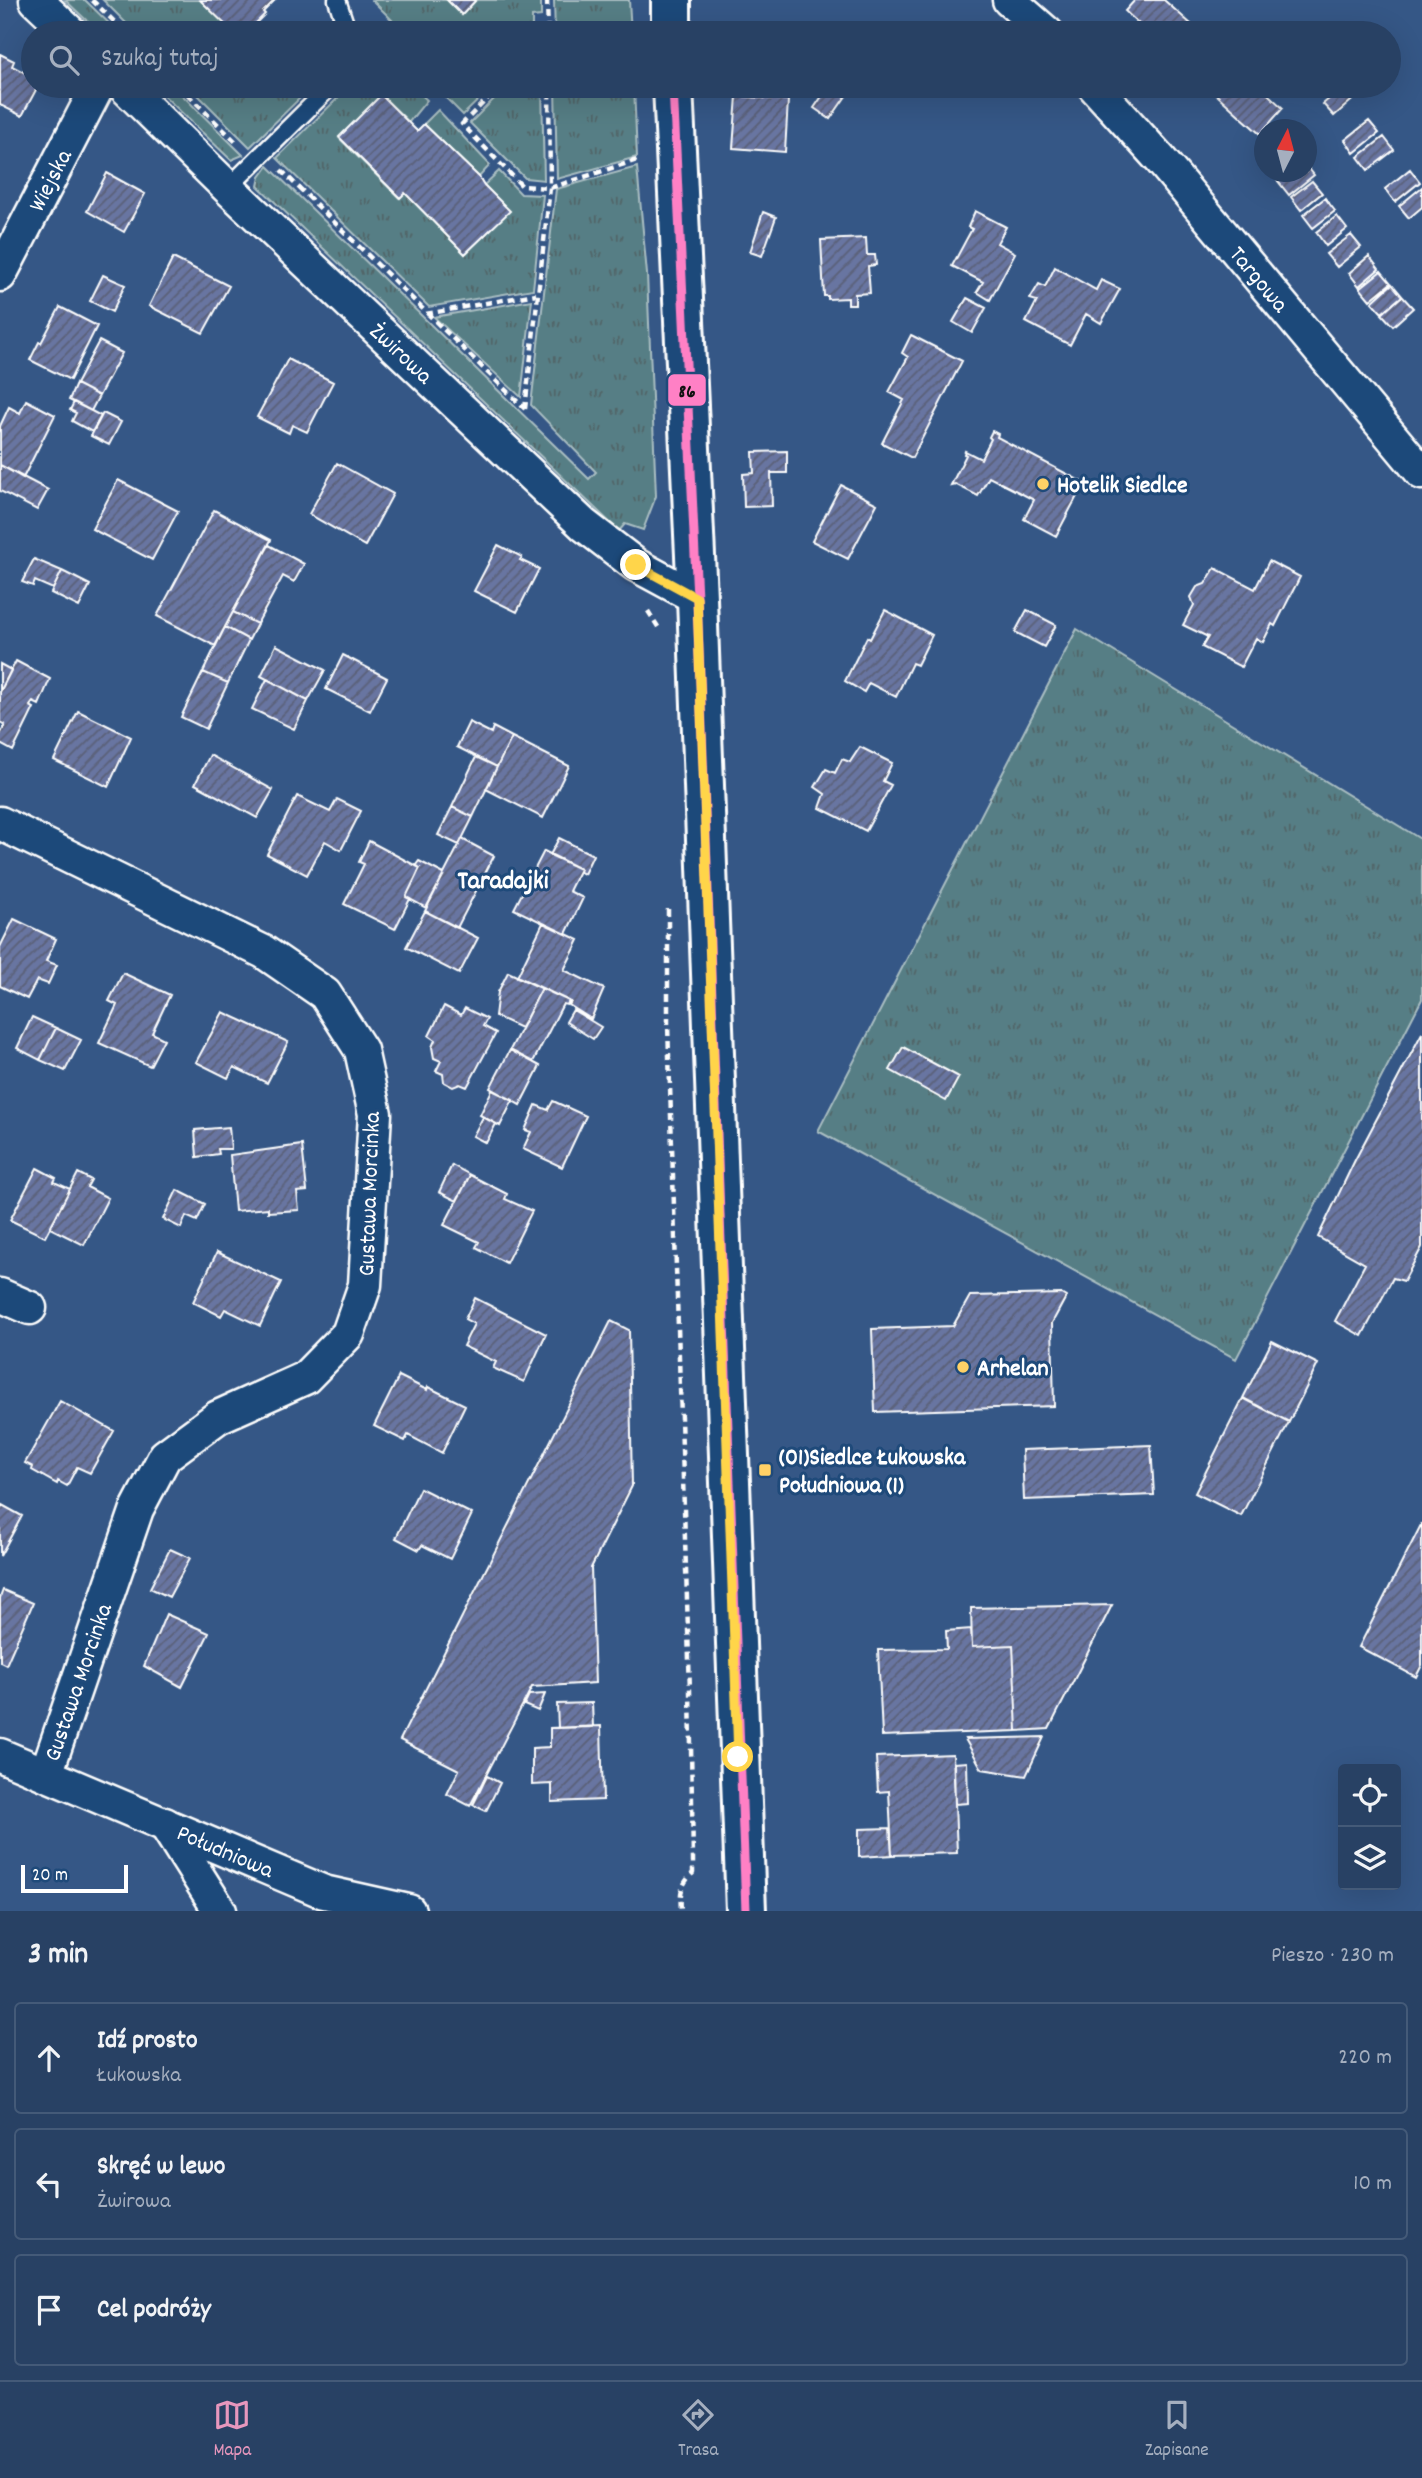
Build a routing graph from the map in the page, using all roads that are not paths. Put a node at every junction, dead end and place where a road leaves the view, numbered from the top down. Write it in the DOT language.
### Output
graph roads {
  1 [pos="36,0"];
  2 [pos="337,0"];
  3 [pos="671,0"];
  4 [pos="1009,0"];
  5 [pos="58,21"];
  6 [pos="344,21"];
  7 [pos="670,21"];
  8 [pos="1033,21"];
  9 [pos="92,98"];
  10 [pos="136,98"];
  11 [pos="319,98"];
  12 [pos="674,98"];
  13 [pos="1105,98"];
  14 [pos="228,188"];
  15 [pos="0,275"];
  16 [pos="1422,473"];
  17 [pos="697,598"];
  18 [pos="0,823"];
  19 [pos="0,1295"];
  20 [pos="30,1308"];
  21 [pos="0,1755"];
  22 [pos="46,1774"];
  23 [pos="165,1824"];
  24 [pos="220,1911"];
  25 [pos="409,1911"];
  26 [pos="746,1911"];
  1 -- 5 [label="street"];
  2 -- 6 [label="lane"];
  3 -- 7 [label="main road"];
  4 -- 8 [label="street"];
  9 -- 15 [label="street, Wiejska"];
  10 -- 14 [label="street, Żwirowa"];
  11 -- 14 [label="lane"];
  12 -- 17 [label="main road"];
  13 -- 16 [label="street, Targowa"];
  14 -- 17 [label="street, Żwirowa"];
  17 -- 26 [label="main road"];
  18 -- 22 [label="street, Gustawa Morcinka"];
  19 -- 20 [label="street"];
  21 -- 22 [label="street, Południowa"];
  22 -- 23 [label="street, Południowa"];
  23 -- 24 [label="street, Południowa"];
  23 -- 25 [label="street, Południowa"];
}
